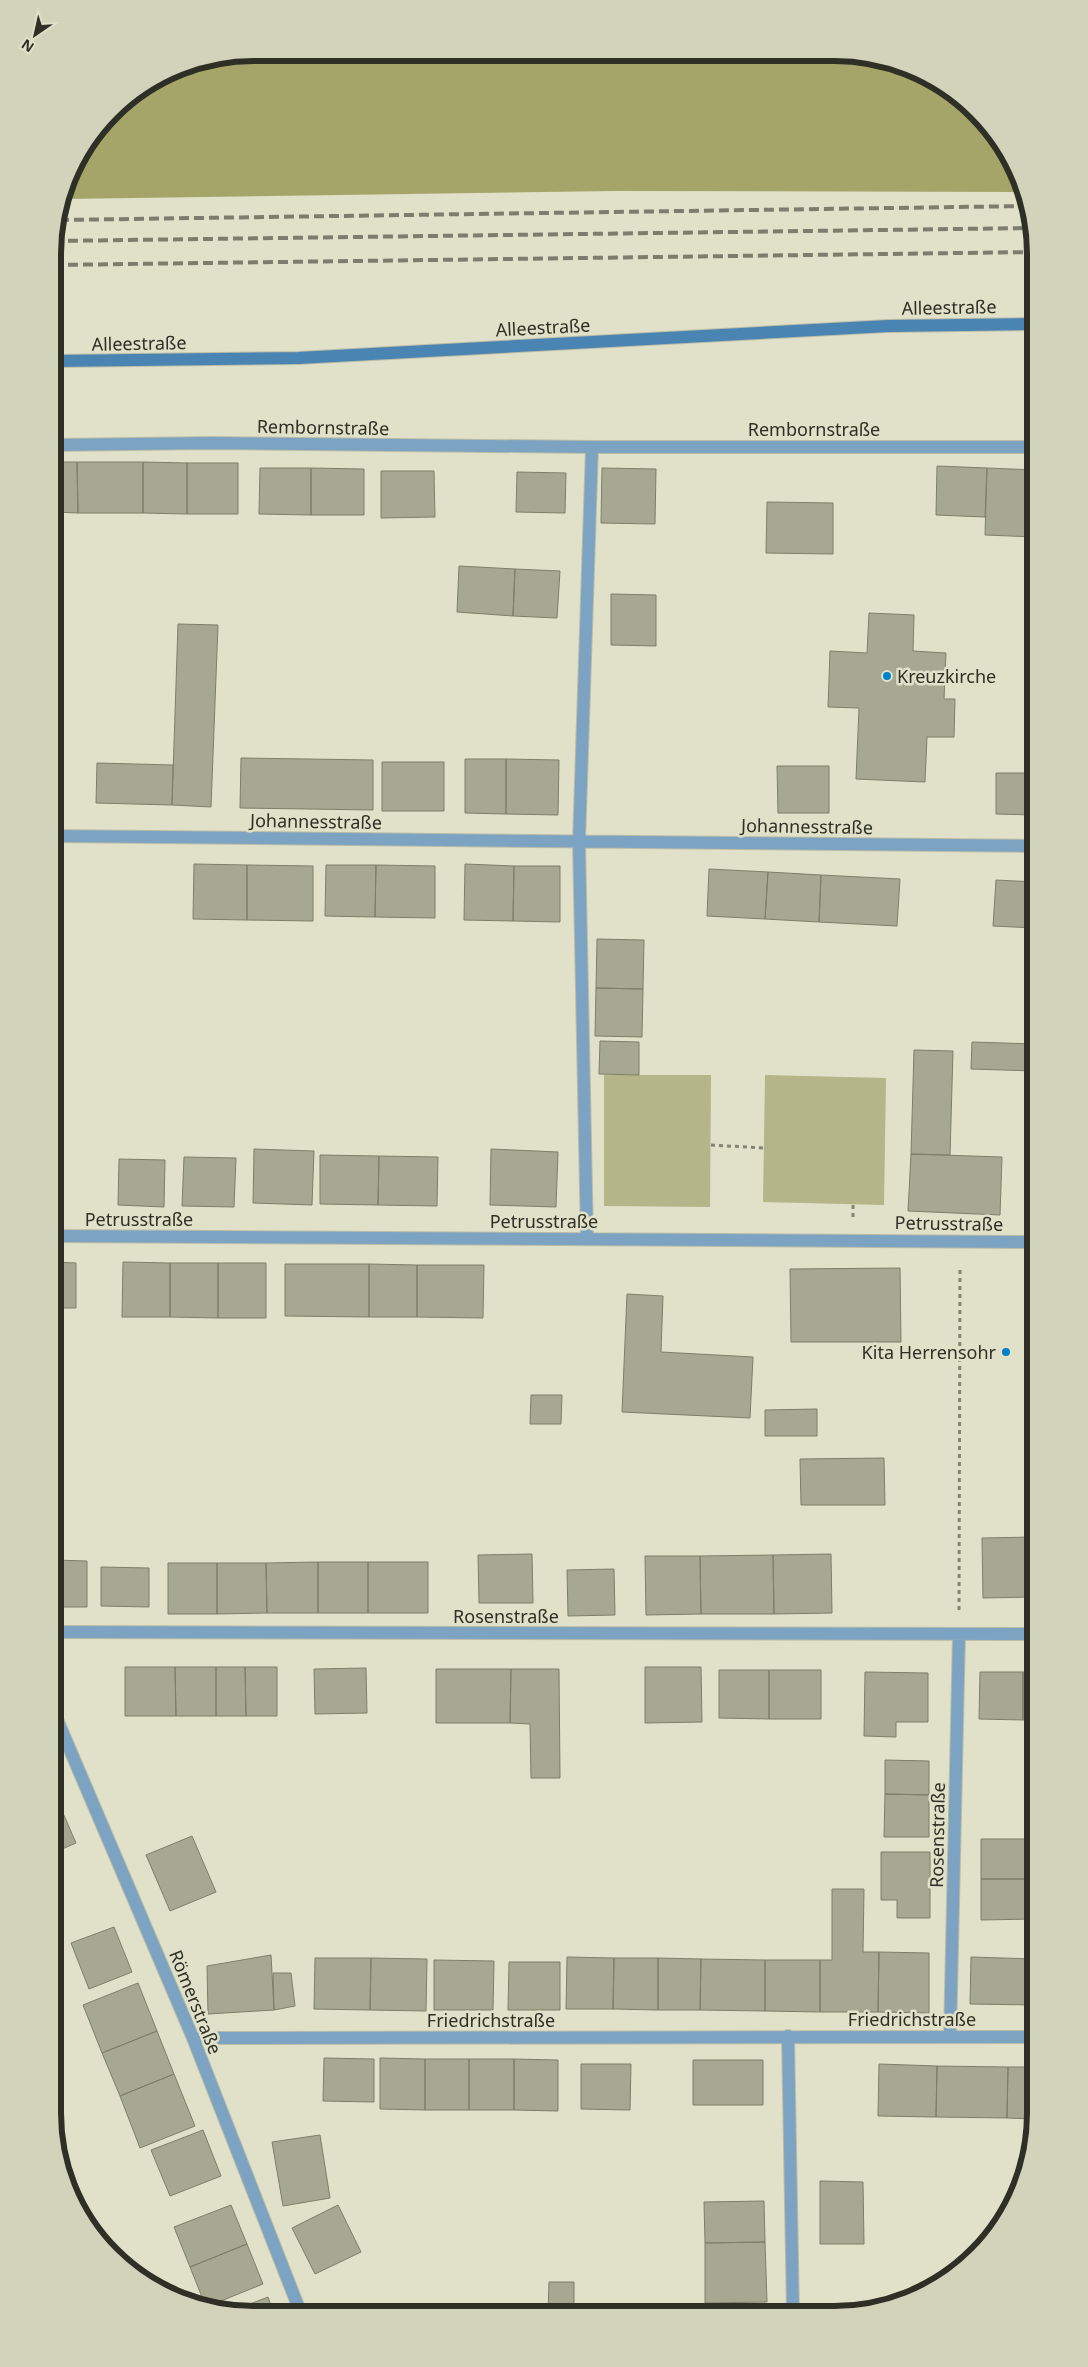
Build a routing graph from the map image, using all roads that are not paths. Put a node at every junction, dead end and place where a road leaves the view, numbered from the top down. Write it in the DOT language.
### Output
graph roads {
  1 [pos="1027,324"];
  2 [pos="61,361"];
  3 [pos="61,445"];
  4 [pos="592,447"];
  5 [pos="1027,447"];
  6 [pos="61,836"];
  7 [pos="579,842"];
  8 [pos="1027,846"];
  9 [pos="61,1236"];
  10 [pos="586,1239"];
  11 [pos="1027,1242"];
  12 [pos="61,1632"];
  13 [pos="959,1634"];
  14 [pos="1027,1634"];
  15 [pos="61,1729"];
  16 [pos="788,2036"];
  17 [pos="950,2037"];
  18 [pos="1027,2037"];
  19 [pos="193,2038"];
  20 [pos="298,2306"];
  21 [pos="793,2306"];
  1 -- 2 [label="street, Alleestraße"];
  3 -- 4 [label="street, Rembornstraße"];
  4 -- 5 [label="street, Rembornstraße"];
  4 -- 7 [label="street"];
  6 -- 7 [label="street, Johannesstraße"];
  7 -- 8 [label="street, Johannesstraße"];
  7 -- 10 [label="street"];
  9 -- 10 [label="street, Petrusstraße"];
  10 -- 11 [label="street, Petrusstraße"];
  12 -- 13 [label="street, Rosenstraße"];
  13 -- 14 [label="street, Rosenstraße"];
  13 -- 17 [label="street, Rosenstraße"];
  15 -- 19 [label="street, Römerstraße"];
  16 -- 17 [label="street, Friedrichstraße"];
  16 -- 19 [label="street, Friedrichstraße"];
  16 -- 21 [label="street"];
  17 -- 18 [label="street, Friedrichstraße"];
  19 -- 20 [label="street, Römerstraße"];
}
